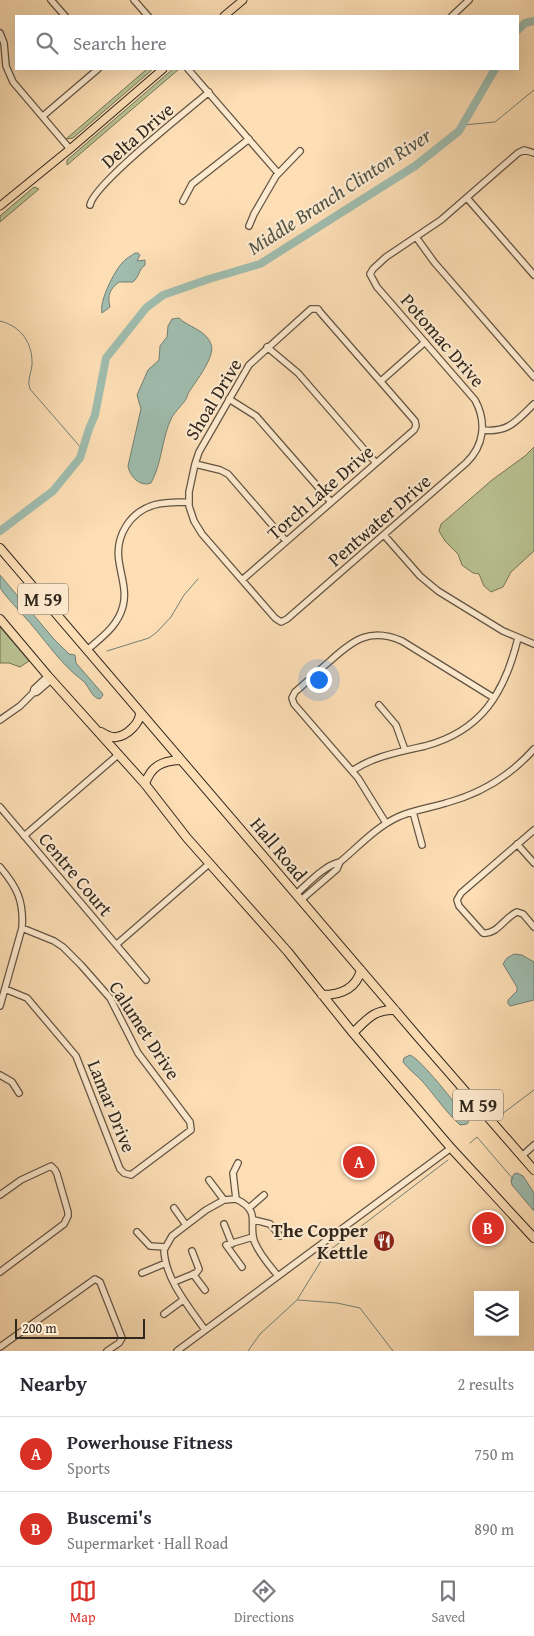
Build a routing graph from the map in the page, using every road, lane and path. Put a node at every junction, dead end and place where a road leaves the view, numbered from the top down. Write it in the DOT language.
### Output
graph roads {
  1 [pos="52,0"];
  2 [pos="134,0"];
  3 [pos="243,0"];
  4 [pos="469,0"];
  5 [pos="64,15"];
  6 [pos="147,15"];
  7 [pos="225,15"];
  8 [pos="453,15"];
  9 [pos="0,33"];
  10 [pos="97,70"];
  11 [pos="162,70"];
  12 [pos="189,70"];
  13 [pos="209,92"];
  14 [pos="42,116"];
  15 [pos="249,139"];
  16 [pos="70,149"];
  17 [pos="300,151"];
  18 [pos="534,153"];
  19 [pos="278,173"];
  20 [pos="467,198"];
  21 [pos="183,201"];
  22 [pos="90,205"];
  23 [pos="0,206"];
  24 [pos="250,226"];
  25 [pos="416,237"];
  26 [pos="534,275"];
  27 [pos="425,342"];
  28 [pos="267,347"];
  29 [pos="534,376"];
  30 [pos="381,381"];
  31 [pos="229,399"];
  32 [pos="534,404"];
  33 [pos="482,430"];
  34 [pos="376,463"];
  35 [pos="195,464"];
  36 [pos="189,502"];
  37 [pos="331,502"];
  38 [pos="384,535"];
  39 [pos="286,541"];
  40 [pos="0,548"];
  41 [pos="242,580"];
  42 [pos="0,619"];
  43 [pos="518,638"];
  44 [pos="534,644"];
  45 [pos="87,650"];
  46 [pos="50,678"];
  47 [pos="494,698"];
  48 [pos="379,705"];
  49 [pos="140,712"];
  50 [pos="1,718"];
  51 [pos="99,731"];
  52 [pos="405,750"];
  53 [pos="534,750"];
  54 [pos="119,754"];
  55 [pos="180,760"];
  56 [pos="352,772"];
  57 [pos="145,784"];
  58 [pos="0,807"];
  59 [pos="413,812"];
  60 [pos="386,823"];
  61 [pos="534,830"];
  62 [pos="24,836"];
  63 [pos="517,844"];
  64 [pos="422,845"];
  65 [pos="340,862"];
  66 [pos="210,863"];
  67 [pos="534,863"];
  68 [pos="0,867"];
  69 [pos="323,871"];
  70 [pos="328,877"];
  71 [pos="299,897"];
  72 [pos="534,927"];
  73 [pos="22,928"];
  74 [pos="117,944"];
  75 [pos="361,970"];
  76 [pos="146,980"];
  77 [pos="5,989"];
  78 [pos="322,995"];
  79 [pos="0,1006"];
  80 [pos="395,1010"];
  81 [pos="353,1033"];
  82 [pos="0,1075"];
  83 [pos="19,1093"];
  84 [pos="534,1145"];
  85 [pos="451,1148"];
  86 [pos="522,1156"];
  87 [pos="238,1163"];
  88 [pos="534,1170"];
  89 [pos="126,1175"];
  90 [pos="209,1180"];
  91 [pos="0,1194"];
  92 [pos="264,1195"];
  93 [pos="236,1199"];
  94 [pos="224,1200"];
  95 [pos="174,1208"];
  96 [pos="249,1208"];
  97 [pos="254,1220"];
  98 [pos="224,1224"];
  99 [pos="186,1225"];
  100 [pos="137,1232"];
  101 [pos="280,1236"];
  102 [pos="253,1237"];
  103 [pos="534,1238"];
  104 [pos="232,1244"];
  105 [pos="164,1247"];
  106 [pos="192,1251"];
  107 [pos="166,1263"];
  108 [pos="242,1267"];
  109 [pos="0,1272"];
  110 [pos="142,1273"];
  111 [pos="193,1274"];
  112 [pos="278,1276"];
  113 [pos="174,1282"];
  114 [pos="205,1290"];
  115 [pos="183,1300"];
  116 [pos="164,1314"];
  117 [pos="205,1330"];
  118 [pos="0,1347"];
  119 [pos="107,1351"];
  120 [pos="177,1351"];
  1 -- 5 [label="street"];
  2 -- 6 [label="street"];
  3 -- 7 [label="main road"];
  4 -- 8 [label="street"];
  9 -- 14 [label="street"];
  10 -- 14 [label="street"];
  11 -- 16 [label="main road"];
  12 -- 13 [label="street"];
  13 -- 15 [label="street"];
  13 -- 22 [label="street, Delta Drive"];
  14 -- 16 [label="street"];
  15 -- 19 [label="street"];
  15 -- 21 [label="street"];
  16 -- 23 [label="main road"];
  17 -- 19 [label="street"];
  18 -- 20 [label="street"];
  19 -- 24 [label="street"];
  20 -- 25 [label="street"];
  20 -- 26 [label="street"];
  25 -- 27 [label="street, Potomac Drive"];
  25 -- 29 [label="street"];
  27 -- 30 [label="street"];
  27 -- 33 [label="street, Potomac Drive"];
  28 -- 30 [label="street, Shoal Drive"];
  28 -- 31 [label="street, Shoal Drive"];
  28 -- 34 [label="street"];
  30 -- 34 [label="street, Torch Lake Drive"];
  31 -- 35 [label="street, Shoal Drive"];
  31 -- 37 [label="street"];
  32 -- 33 [label="street"];
  33 -- 38 [label="street, Pentwater Drive"];
  34 -- 37 [label="street, Torch Lake Drive"];
  35 -- 36 [label="street, Shoal Drive"];
  35 -- 39 [label="street"];
  36 -- 41 [label="street"];
  36 -- 45 [label="street"];
  37 -- 39 [label="street, Torch Lake Drive"];
  38 -- 41 [label="street, Pentwater Drive"];
  38 -- 43 [label="street"];
  39 -- 41 [label="street, Torch Lake Drive"];
  40 -- 45 [label="highway, Hall Road / M 59"];
  42 -- 46 [label="highway, M 59"];
  43 -- 44 [label="street"];
  43 -- 47 [label="street"];
  45 -- 49 [label="highway, Hall Road / M 59"];
  46 -- 50 [label="street"];
  46 -- 51 [label="highway, M 59"];
  47 -- 52 [label="street"];
  47 -- 56 [label="street"];
  48 -- 52 [label="street"];
  49 -- 51 [label="highway"];
  49 -- 55 [label="highway, Hall Road / M 59"];
  51 -- 54 [label="highway, M 59"];
  52 -- 56 [label="street"];
  53 -- 59 [label="street"];
  54 -- 57 [label="highway, M 59"];
  54 -- 62 [label="street, Centre Court"];
  55 -- 57 [label="highway"];
  55 -- 71 [label="highway, Hall Road / M 59"];
  56 -- 60 [label="street"];
  57 -- 66 [label="highway, M 59"];
  58 -- 62 [label="street"];
  59 -- 60 [label="street"];
  59 -- 64 [label="street"];
  60 -- 65 [label="street"];
  61 -- 63 [label="street"];
  62 -- 74 [label="street, Centre Court"];
  63 -- 67 [label="street"];
  63 -- 72 [label="street"];
  65 -- 69 [label="street"];
  65 -- 70 [label="street"];
  66 -- 74 [label="street"];
  66 -- 78 [label="highway, M 59"];
  68 -- 73 [label="street"];
  69 -- 70 [label="street"];
  69 -- 71 [label="street"];
  70 -- 71 [label="street"];
  71 -- 75 [label="highway, Hall Road / M 59"];
  73 -- 77 [label="street"];
  73 -- 89 [label="street, Calumet Drive"];
  74 -- 76 [label="street, Centre Court"];
  75 -- 78 [label="highway"];
  75 -- 80 [label="highway, Hall Road / M 59"];
  77 -- 79 [label="street"];
  77 -- 89 [label="street, Lamar Drive"];
  78 -- 81 [label="highway, M 59"];
  80 -- 81 [label="highway"];
  80 -- 86 [label="highway, Hall Road / M 59"];
  81 -- 85 [label="highway, M 59"];
  82 -- 83 [label="street"];
  84 -- 86 [label="street"];
  85 -- 103 [label="highway, M 59"];
  85 -- 112 [label="street"];
  86 -- 88 [label="highway, Hall Road / M 59"];
  87 -- 93 [label="street"];
  90 -- 94 [label="street"];
  91 -- 109 [label="street"];
  92 -- 96 [label="street"];
  93 -- 94 [label="street"];
  93 -- 96 [label="street"];
  94 -- 99 [label="street"];
  95 -- 99 [label="street"];
  96 -- 97 [label="street"];
  97 -- 101 [label="street"];
  97 -- 102 [label="street"];
  98 -- 104 [label="street"];
  99 -- 105 [label="street"];
  100 -- 105 [label="street"];
  102 -- 104 [label="street"];
  102 -- 112 [label="street"];
  104 -- 108 [label="street"];
  105 -- 107 [label="street"];
  106 -- 111 [label="street"];
  107 -- 110 [label="street"];
  107 -- 113 [label="street"];
  111 -- 113 [label="street"];
  111 -- 114 [label="street"];
  112 -- 117 [label="street"];
  113 -- 115 [label="street"];
  115 -- 116 [label="street"];
  115 -- 117 [label="street"];
  117 -- 120 [label="street"];
  118 -- 119 [label="street"];
}
